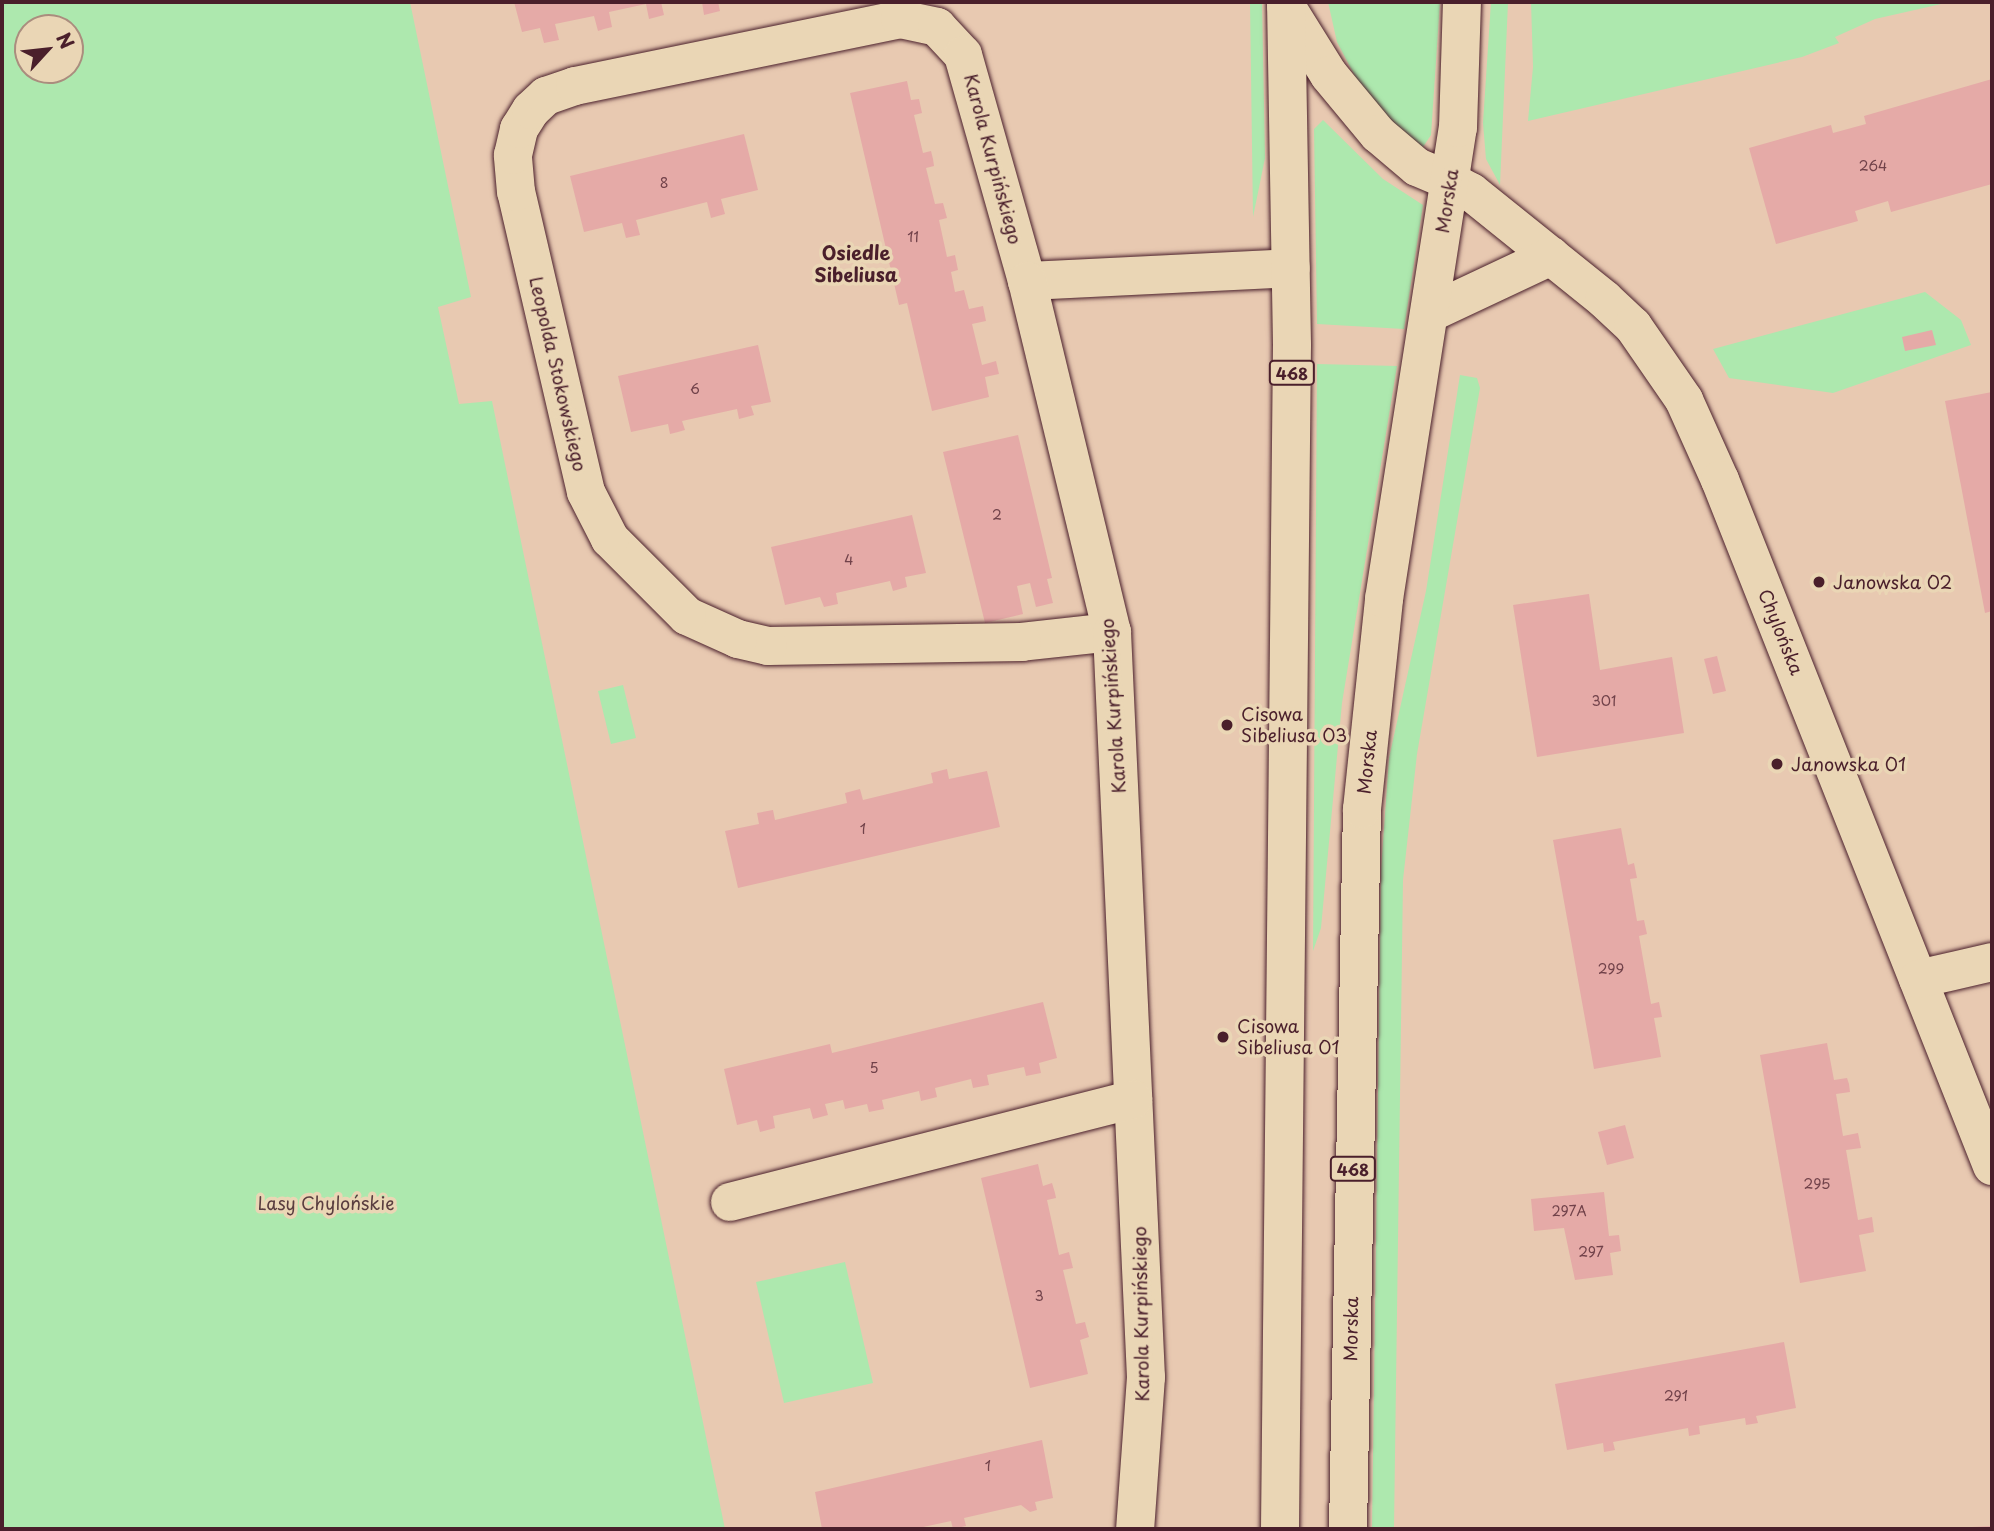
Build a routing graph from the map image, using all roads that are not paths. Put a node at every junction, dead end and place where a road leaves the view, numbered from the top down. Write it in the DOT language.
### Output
graph roads {
  1 [pos="1462,2"];
  2 [pos="1286,4"];
  3 [pos="953,40"];
  4 [pos="1450,181"];
  5 [pos="1551,256"];
  6 [pos="1292,268"];
  7 [pos="1027,281"];
  8 [pos="1430,313"];
  9 [pos="1112,632"];
  10 [pos="1992,962"];
  11 [pos="1918,979"];
  12 [pos="1133,1099"];
  13 [pos="1992,1166"];
  14 [pos="730,1202"];
  15 [pos="1135,1529"];
  16 [pos="1280,1529"];
  17 [pos="1348,1529"];
  1 -- 4 [label="street, Morska / 468"];
  2 -- 4 [label="street, Chylońska"];
  2 -- 6 [label="street, 468"];
  3 -- 7 [label="street, Karola Kurpińskiego"];
  3 -- 9 [label="street, Leopolda Stokowskiego"];
  4 -- 5 [label="street, Chylońska"];
  4 -- 8 [label="street, Morska / 468"];
  5 -- 8 [label="street"];
  5 -- 11 [label="street, Chylońska"];
  6 -- 7 [label="street"];
  6 -- 16 [label="street, 468"];
  7 -- 9 [label="street, Karola Kurpińskiego"];
  8 -- 17 [label="street, Morska / 468"];
  9 -- 12 [label="street, Karola Kurpińskiego"];
  10 -- 11 [label="street"];
  11 -- 13 [label="street, Chylońska"];
  12 -- 14 [label="street"];
  12 -- 15 [label="street, Karola Kurpińskiego"];
}
